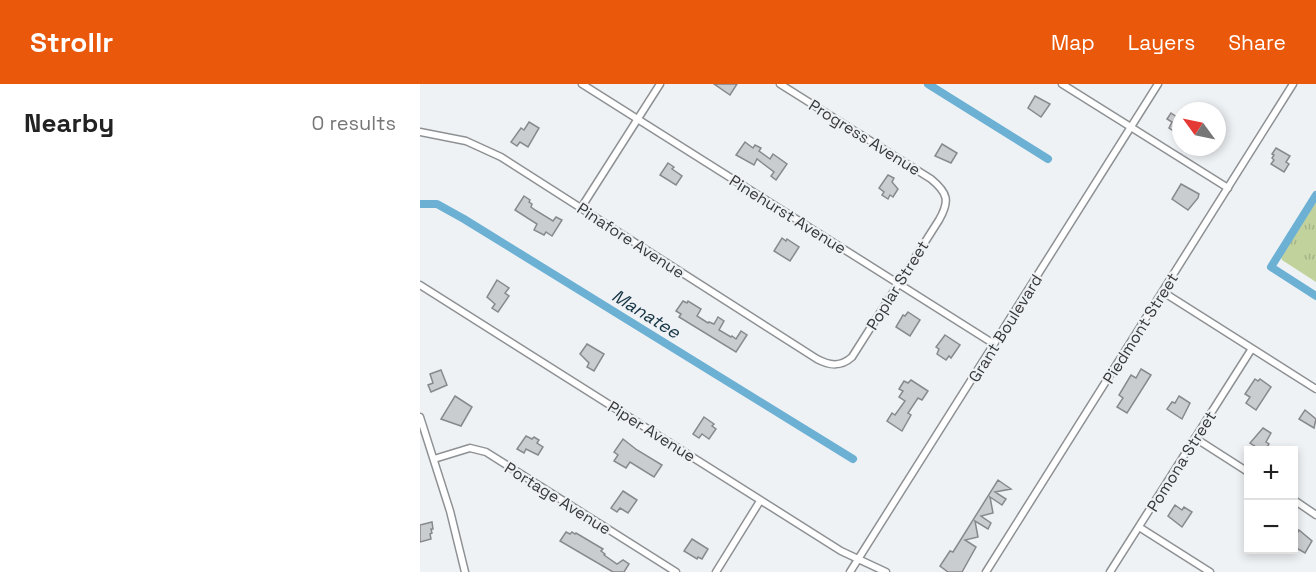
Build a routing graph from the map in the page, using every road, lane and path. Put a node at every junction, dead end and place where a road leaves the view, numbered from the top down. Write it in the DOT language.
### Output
graph roads {
  1 [pos="582,84"];
  2 [pos="660,84"];
  3 [pos="780,84"];
  4 [pos="1062,84"];
  5 [pos="1158,84"];
  6 [pos="1293,84"];
  7 [pos="638,120"];
  8 [pos="1131,128"];
  9 [pos="420,132"];
  10 [pos="1228,188"];
  11 [pos="945,195"];
  12 [pos="581,208"];
  13 [pos="898,284"];
  14 [pos="420,285"];
  15 [pos="1163,292"];
  16 [pos="994,344"];
  17 [pos="1251,350"];
  18 [pos="835,365"];
  19 [pos="1316,389"];
  20 [pos="420,417"];
  21 [pos="1196,438"];
  22 [pos="434,459"];
  23 [pos="1244,469"];
  24 [pos="760,501"];
  25 [pos="1298,503"];
  26 [pos="1316,515"];
  27 [pos="1139,527"];
  28 [pos="858,560"];
  29 [pos="465,572"];
  30 [pos="676,572"];
  31 [pos="716,572"];
  32 [pos="850,572"];
  33 [pos="886,572"];
  34 [pos="986,572"];
  35 [pos="1110,572"];
  36 [pos="1210,572"];
  1 -- 7 [label="street, Pinehurst Avenue"];
  2 -- 7 [label="street"];
  3 -- 11 [label="street, Progress Avenue"];
  4 -- 8 [label="street"];
  5 -- 8 [label="street, Grant Boulevard"];
  6 -- 10 [label="street, Piedmont Street"];
  7 -- 12 [label="street"];
  7 -- 13 [label="street, Pinehurst Avenue"];
  8 -- 10 [label="street"];
  8 -- 16 [label="street, Grant Boulevard"];
  9 -- 12 [label="street, Pinafore Avenue"];
  10 -- 15 [label="street, Piedmont Street"];
  11 -- 13 [label="street, Poplar Street"];
  12 -- 18 [label="street, Pinafore Avenue"];
  13 -- 16 [label="street, Pinehurst Avenue"];
  13 -- 18 [label="street, Poplar Street"];
  14 -- 24 [label="street, Piper Avenue"];
  15 -- 17 [label="street"];
  15 -- 34 [label="street, Piedmont Street"];
  16 -- 28 [label="street, Grant Boulevard"];
  17 -- 19 [label="street"];
  17 -- 21 [label="street, Pomona Street"];
  20 -- 22 [label="street"];
  21 -- 23 [label="street"];
  21 -- 27 [label="street, Pomona Street"];
  22 -- 29 [label="street"];
  22 -- 30 [label="street, Portage Avenue"];
  24 -- 28 [label="street, Piper Avenue"];
  24 -- 31 [label="street"];
  25 -- 26 [label="street"];
  27 -- 35 [label="street, Pomona Street"];
  27 -- 36 [label="street"];
  28 -- 32 [label="street, Grant Boulevard"];
  28 -- 33 [label="street, Piper Avenue"];
}
